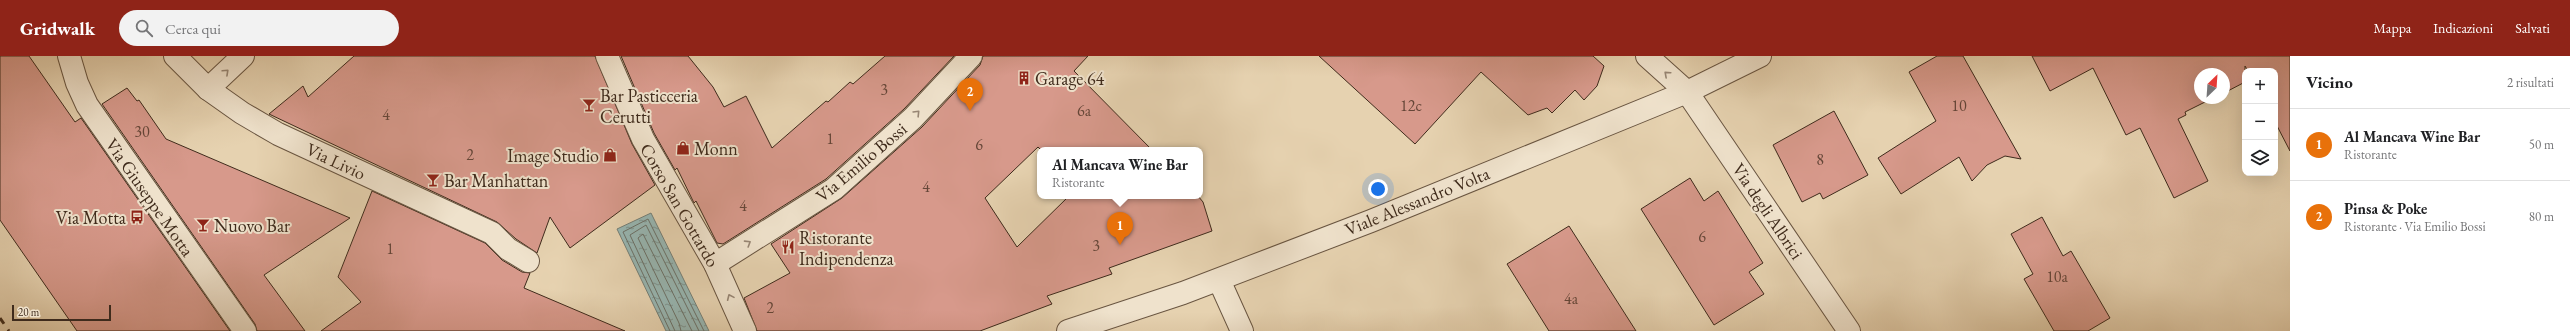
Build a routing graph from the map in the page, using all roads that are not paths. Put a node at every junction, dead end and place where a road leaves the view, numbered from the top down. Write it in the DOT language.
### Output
graph roads {
  1 [pos="69,56"];
  2 [pos="175,56"];
  3 [pos="243,56"];
  4 [pos="607,56"];
  5 [pos="971,56"];
  6 [pos="1647,56"];
  7 [pos="1760,56"];
  8 [pos="208,89"];
  9 [pos="1687,92"];
  10 [pos="528,261"];
  11 [pos="715,264"];
  12 [pos="1218,280"];
  13 [pos="245,331"];
  14 [pos="745,331"];
  15 [pos="1068,331"];
  16 [pos="1242,331"];
  17 [pos="1849,331"];
  1 -- 13 [label="street, Via Giuseppe Motta"];
  2 -- 8 [label="street, Via Livio"];
  8 -- 3 [label="street, one-way"];
  4 -- 11 [label="street, Corso San Gottardo"];
  11 -- 5 [label="street, Via Emilio Bossi, one-way"];
  9 -- 6 [label="street, Via degli Albrici, one-way"];
  7 -- 9 [label="street, Viale Alessandro Volta"];
  8 -- 10 [label="street, Via Livio"];
  9 -- 12 [label="street, Viale Alessandro Volta"];
  9 -- 17 [label="street, Via degli Albrici"];
  14 -- 11 [label="street, Corso San Gottardo, one-way"];
  12 -- 15 [label="street, Viale Alessandro Volta"];
  12 -- 16 [label="street"];
}
